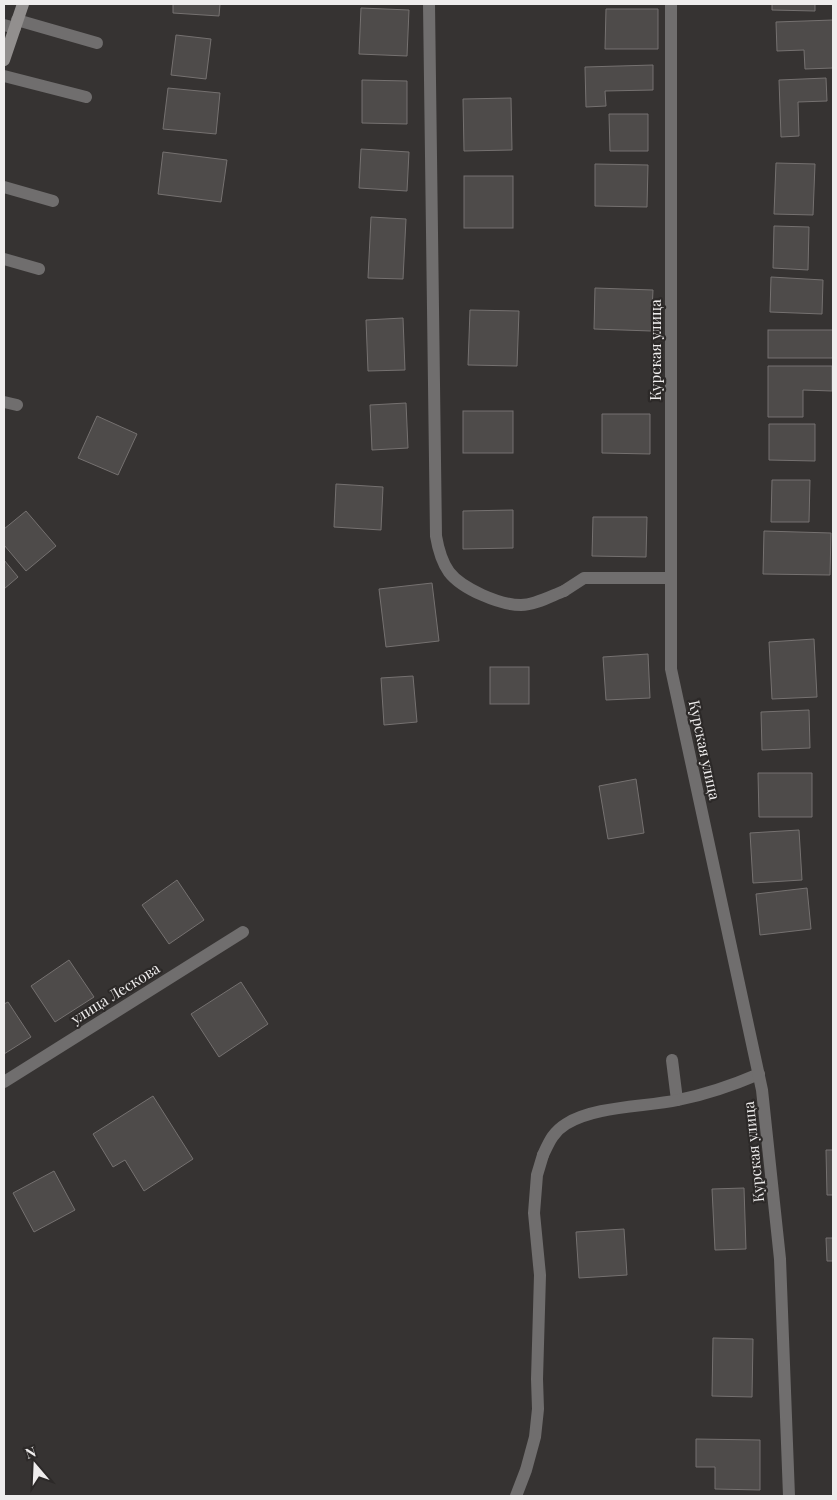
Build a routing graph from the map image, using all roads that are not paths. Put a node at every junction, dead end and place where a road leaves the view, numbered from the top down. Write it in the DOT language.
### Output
graph roads {
  1 [pos="23,4"];
  2 [pos="429,4"];
  3 [pos="671,4"];
  4 [pos="12,24"];
  5 [pos="98,43"];
  6 [pos="4,60"];
  7 [pos="4,76"];
  8 [pos="86,97"];
  9 [pos="4,187"];
  10 [pos="53,201"];
  11 [pos="4,259"];
  12 [pos="40,269"];
  13 [pos="4,402"];
  14 [pos="17,405"];
  15 [pos="671,578"];
  16 [pos="243,932"];
  17 [pos="672,1060"];
  18 [pos="759,1074"];
  19 [pos="4,1082"];
  20 [pos="677,1100"];
  21 [pos="516,1496"];
  22 [pos="789,1496"];
  1 -- 4 [label="street"];
  2 -- 15 [label="street"];
  3 -- 15 [label="street, Курская улица"];
  4 -- 5 [label="street"];
  4 -- 6 [label="street"];
  7 -- 8 [label="street"];
  9 -- 10 [label="street"];
  11 -- 12 [label="street"];
  13 -- 14 [label="street"];
  15 -- 18 [label="street, Курская улица"];
  16 -- 19 [label="street, улица Лескова"];
  17 -- 20 [label="street"];
  18 -- 20 [label="street"];
  18 -- 22 [label="street, Курская улица"];
  20 -- 21 [label="street"];
}
